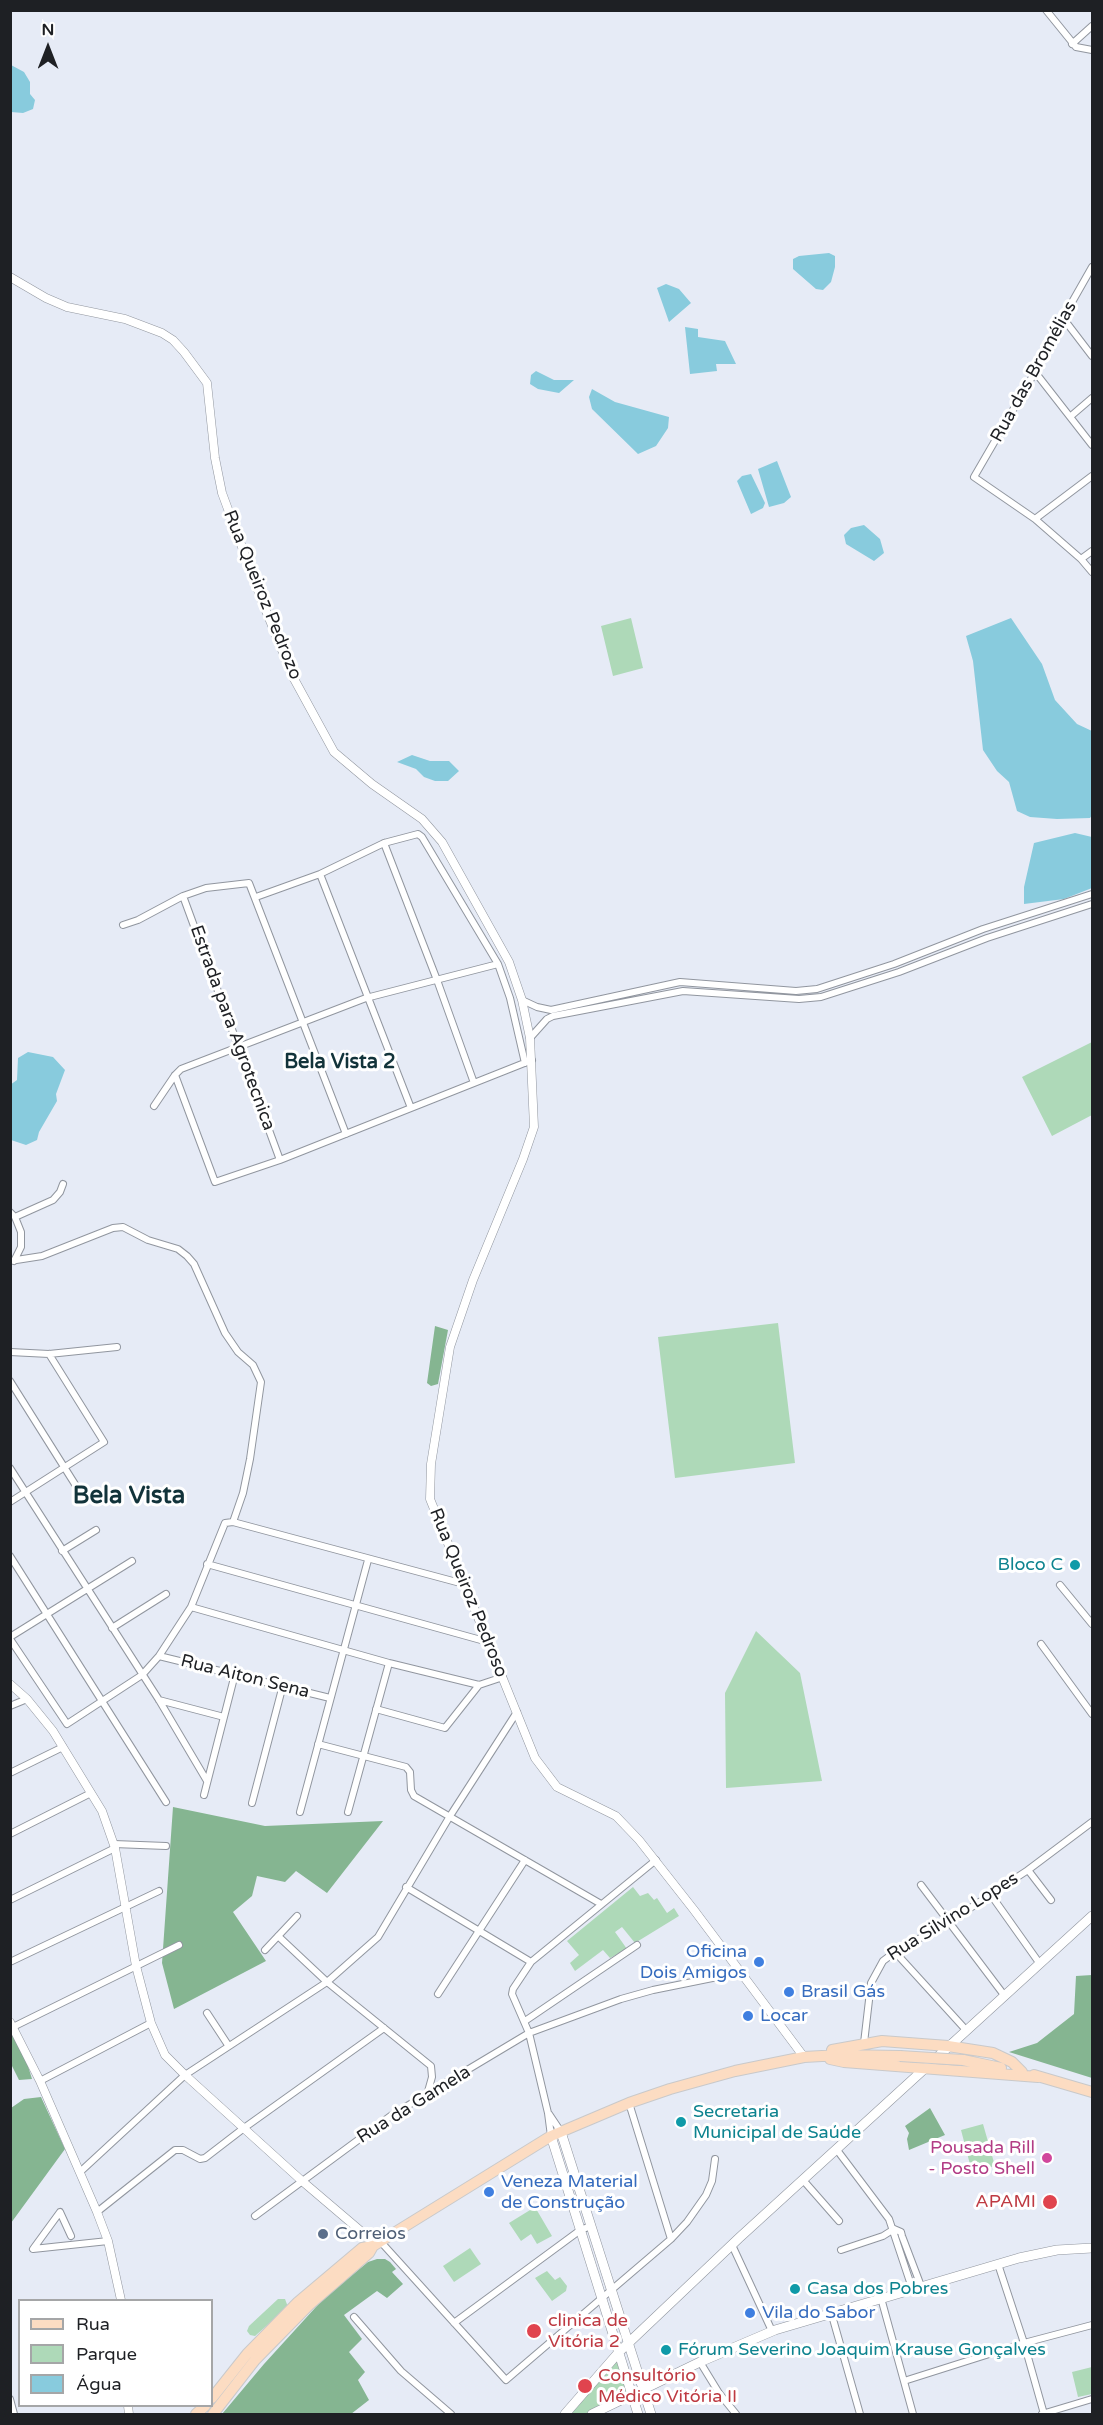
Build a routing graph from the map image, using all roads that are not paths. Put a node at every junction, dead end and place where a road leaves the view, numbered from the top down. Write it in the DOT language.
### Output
graph roads {
  1 [pos="1046,10"];
  2 [pos="1092,26"];
  3 [pos="1072,44"];
  4 [pos="1092,50"];
  5 [pos="1092,267"];
  6 [pos="10,277"];
  7 [pos="1063,318"];
  8 [pos="1092,356"];
  9 [pos="1035,372"];
  10 [pos="1092,398"];
  11 [pos="1071,416"];
  12 [pos="1092,445"];
  13 [pos="1092,476"];
  14 [pos="1035,519"];
  15 [pos="1092,551"];
  16 [pos="1081,559"];
  17 [pos="1092,572"];
  18 [pos="384,843"];
  19 [pos="320,874"];
  20 [pos="1092,894"];
  21 [pos="183,896"];
  22 [pos="256,897"];
  23 [pos="1092,904"];
  24 [pos="123,924"];
  25 [pos="508,962"];
  26 [pos="498,964"];
  27 [pos="437,980"];
  28 [pos="366,998"];
  29 [pos="522,1000"];
  30 [pos="302,1021"];
  31 [pos="530,1038"];
  32 [pos="238,1047"];
  33 [pos="528,1061"];
  34 [pos="175,1075"];
  35 [pos="474,1083"];
  36 [pos="154,1106"];
  37 [pos="411,1108"];
  38 [pos="346,1134"];
  39 [pos="280,1160"];
  40 [pos="63,1184"];
  41 [pos="13,1215"];
  42 [pos="12,1261"];
  43 [pos="117,1347"];
  44 [pos="10,1352"];
  45 [pos="49,1354"];
  46 [pos="10,1381"];
  47 [pos="64,1467"];
  48 [pos="10,1468"];
  49 [pos="26,1493"];
  50 [pos="82,1497"];
  51 [pos="10,1502"];
  52 [pos="233,1522"];
  53 [pos="96,1530"];
  54 [pos="62,1551"];
  55 [pos="10,1556"];
  56 [pos="368,1560"];
  57 [pos="132,1561"];
  58 [pos="207,1564"];
  59 [pos="464,1584"];
  60 [pos="1060,1585"];
  61 [pos="87,1590"];
  62 [pos="166,1594"];
  63 [pos="356,1605"];
  64 [pos="191,1608"];
  65 [pos="47,1613"];
  66 [pos="1092,1624"];
  67 [pos="112,1628"];
  68 [pos="10,1638"];
  69 [pos="488,1642"];
  70 [pos="1041,1644"];
  71 [pos="343,1651"];
  72 [pos="159,1656"];
  73 [pos="389,1663"];
  74 [pos="235,1674"];
  75 [pos="142,1675"];
  76 [pos="503,1677"];
  77 [pos="10,1684"];
  78 [pos="283,1685"];
  79 [pos="479,1685"];
  80 [pos="330,1698"];
  81 [pos="27,1699"];
  82 [pos="159,1700"];
  83 [pos="102,1702"];
  84 [pos="10,1706"];
  85 [pos="1090,1706"];
  86 [pos="376,1709"];
  87 [pos="517,1712"];
  88 [pos="1092,1714"];
  89 [pos="224,1717"];
  90 [pos="318,1744"];
  91 [pos="63,1747"];
  92 [pos="363,1757"];
  93 [pos="10,1773"];
  94 [pos="207,1781"];
  95 [pos="91,1793"];
  96 [pos="204,1795"];
  97 [pos="166,1802"];
  98 [pos="252,1803"];
  99 [pos="300,1812"];
  100 [pos="348,1812"];
  101 [pos="450,1816"];
  102 [pos="1092,1822"];
  103 [pos="10,1834"];
  104 [pos="114,1846"];
  105 [pos="166,1846"];
  106 [pos="525,1860"];
  107 [pos="656,1860"];
  108 [pos="1028,1870"];
  109 [pos="921,1885"];
  110 [pos="406,1887"];
  111 [pos="159,1891"];
  112 [pos="991,1895"];
  113 [pos="10,1900"];
  114 [pos="1051,1900"];
  115 [pos="601,1904"];
  116 [pos="125,1907"];
  117 [pos="297,1916"];
  118 [pos="1092,1916"];
  119 [pos="949,1922"];
  120 [pos="481,1930"];
  121 [pos="278,1936"];
  122 [pos="179,1945"];
  123 [pos="637,1945"];
  124 [pos="265,1950"];
  125 [pos="895,1952"];
  126 [pos="10,1962"];
  127 [pos="531,1962"];
  128 [pos="1040,1964"];
  129 [pos="136,1966"];
  130 [pos="742,1972"];
  131 [pos="327,1982"];
  132 [pos="438,1994"];
  133 [pos="1004,1995"];
  134 [pos="207,2013"];
  135 [pos="525,2021"];
  136 [pos="151,2023"];
  137 [pos="12,2025"];
  138 [pos="384,2028"];
  139 [pos="966,2030"];
  140 [pos="529,2033"];
  141 [pos="864,2043"];
  142 [pos="228,2045"];
  143 [pos="948,2046"];
  144 [pos="818,2056"];
  145 [pos="804,2057"];
  146 [pos="927,2067"];
  147 [pos="1022,2072"];
  148 [pos="184,2075"];
  149 [pos="1038,2077"];
  150 [pos="40,2081"];
  151 [pos="1092,2092"];
  152 [pos="427,2095"];
  153 [pos="629,2103"];
  154 [pos="548,2113"];
  155 [pos="244,2128"];
  156 [pos="556,2134"];
  157 [pos="837,2150"];
  158 [pos="715,2159"];
  159 [pos="80,2172"];
  160 [pos="803,2180"];
  161 [pos="302,2181"];
  162 [pos="97,2212"];
  163 [pos="255,2216"];
  164 [pos="839,2222"];
  165 [pos="590,2226"];
  166 [pos="894,2229"];
  167 [pos="579,2231"];
  168 [pos="71,2236"];
  169 [pos="671,2239"];
  170 [pos="108,2241"];
  171 [pos="376,2244"];
  172 [pos="732,2245"];
  173 [pos="1092,2248"];
  174 [pos="841,2250"];
  175 [pos="998,2264"];
  176 [pos="916,2287"];
  177 [pos="611,2290"];
  178 [pos="881,2298"];
  179 [pos="121,2299"];
  180 [pos="600,2299"];
  181 [pos="831,2312"];
  182 [pos="354,2317"];
  183 [pos="453,2323"];
  184 [pos="1092,2325"];
  185 [pos="772,2331"];
  186 [pos="628,2343"];
  187 [pos="1024,2343"];
  188 [pos="618,2353"];
  189 [pos="700,2362"];
  190 [pos="904,2381"];
  191 [pos="643,2389"];
  192 [pos="632,2395"];
  193 [pos="213,2397"];
  194 [pos="10,2399"];
  195 [pos="1092,2399"];
  196 [pos="1043,2414"];
  197 [pos="14,2415"];
  198 [pos="213,2415"];
  199 [pos="451,2415"];
  200 [pos="565,2415"];
  201 [pos="592,2415"];
  202 [pos="638,2415"];
  203 [pos="651,2415"];
  204 [pos="736,2415"];
  205 [pos="860,2415"];
  206 [pos="913,2415"];
  1 -- 3 [label="street"];
  2 -- 3 [label="street"];
  3 -- 4 [label="street"];
  5 -- 7 [label="street, Rua das Bromélias"];
  6 -- 25 [label="street, Rua Queiroz Pedrozo"];
  7 -- 8 [label="street"];
  7 -- 9 [label="street, Rua das Bromélias"];
  9 -- 11 [label="street"];
  9 -- 14 [label="street, Rua das Bromélias"];
  10 -- 11 [label="street"];
  11 -- 12 [label="street"];
  13 -- 14 [label="street"];
  14 -- 16 [label="street"];
  15 -- 16 [label="street"];
  16 -- 17 [label="street"];
  18 -- 19 [label="street"];
  18 -- 26 [label="street"];
  18 -- 27 [label="street"];
  19 -- 22 [label="street"];
  19 -- 28 [label="street"];
  20 -- 29 [label="street"];
  21 -- 22 [label="street"];
  21 -- 24 [label="street"];
  21 -- 32 [label="street, Estrada para Agrotecnica"];
  22 -- 30 [label="street"];
  23 -- 31 [label="street"];
  25 -- 29 [label="street, Rua Queiroz Pedroso"];
  26 -- 27 [label="street"];
  26 -- 33 [label="street"];
  27 -- 28 [label="street"];
  27 -- 35 [label="street"];
  28 -- 30 [label="street"];
  28 -- 37 [label="street"];
  29 -- 31 [label="street, Rua Queiroz Pedroso"];
  30 -- 32 [label="street"];
  30 -- 38 [label="street"];
  31 -- 33 [label="street, Rua Queiroz Pedroso"];
  32 -- 34 [label="street"];
  32 -- 39 [label="street, Estrada para Agrotecnica"];
  33 -- 35 [label="street"];
  33 -- 59 [label="street, Rua Queiroz Pedroso"];
  34 -- 36 [label="street"];
  34 -- 39 [label="street"];
  35 -- 37 [label="street"];
  37 -- 38 [label="street"];
  38 -- 39 [label="street"];
  40 -- 41 [label="street"];
  41 -- 42 [label="street"];
  42 -- 52 [label="street"];
  43 -- 45 [label="street"];
  44 -- 45 [label="street"];
  45 -- 47 [label="street"];
  46 -- 47 [label="street"];
  47 -- 49 [label="street"];
  47 -- 50 [label="street"];
  48 -- 49 [label="street"];
  49 -- 51 [label="street"];
  49 -- 54 [label="street"];
  52 -- 56 [label="street"];
  52 -- 58 [label="street"];
  53 -- 54 [label="street"];
  54 -- 61 [label="street"];
  55 -- 65 [label="street"];
  56 -- 59 [label="street"];
  56 -- 63 [label="street"];
  57 -- 61 [label="street"];
  58 -- 63 [label="street"];
  58 -- 64 [label="street"];
  59 -- 69 [label="street, Rua Queiroz Pedroso"];
  60 -- 66 [label="street"];
  61 -- 65 [label="street"];
  61 -- 67 [label="street"];
  62 -- 67 [label="street"];
  63 -- 69 [label="street"];
  63 -- 71 [label="street"];
  64 -- 71 [label="street"];
  64 -- 72 [label="street"];
  65 -- 68 [label="street"];
  65 -- 83 [label="street"];
  67 -- 75 [label="street"];
  68 -- 83 [label="street"];
  69 -- 76 [label="street, Rua Queiroz Pedroso"];
  70 -- 85 [label="street"];
  71 -- 73 [label="street"];
  71 -- 80 [label="street"];
  72 -- 74 [label="street, Rua Aiton Sena"];
  72 -- 75 [label="street"];
  73 -- 79 [label="street"];
  73 -- 86 [label="street"];
  74 -- 78 [label="street, Rua Aiton Sena"];
  74 -- 89 [label="street"];
  75 -- 82 [label="street"];
  75 -- 83 [label="street"];
  76 -- 79 [label="street"];
  76 -- 87 [label="street, Rua Queiroz Pedroso"];
  77 -- 81 [label="street"];
  78 -- 80 [label="street, Rua Aiton Sena"];
  78 -- 98 [label="street"];
  79 -- 86 [label="street"];
  80 -- 90 [label="street"];
  81 -- 84 [label="street"];
  81 -- 91 [label="street"];
  82 -- 89 [label="street"];
  82 -- 94 [label="street"];
  83 -- 97 [label="street"];
  85 -- 88 [label="street"];
  86 -- 92 [label="street"];
  87 -- 101 [label="street"];
  87 -- 107 [label="street, Rua Queiroz Pedroso"];
  89 -- 94 [label="street"];
  90 -- 92 [label="street"];
  90 -- 99 [label="street"];
  91 -- 93 [label="street"];
  91 -- 95 [label="street"];
  92 -- 100 [label="street"];
  92 -- 101 [label="street"];
  94 -- 96 [label="street"];
  95 -- 103 [label="street"];
  95 -- 104 [label="street"];
  101 -- 106 [label="street"];
  101 -- 110 [label="street"];
  102 -- 108 [label="street, Rua Silvino Lopes"];
  104 -- 105 [label="street"];
  104 -- 113 [label="street"];
  104 -- 116 [label="street"];
  106 -- 115 [label="street"];
  106 -- 120 [label="street"];
  107 -- 115 [label="street"];
  107 -- 130 [label="street, Rua Queiroz Pedroso"];
  108 -- 112 [label="street, Rua Silvino Lopes"];
  108 -- 114 [label="street"];
  109 -- 119 [label="street"];
  110 -- 120 [label="street"];
  110 -- 131 [label="street"];
  111 -- 116 [label="street"];
  112 -- 119 [label="street, Rua Silvino Lopes"];
  112 -- 128 [label="street"];
  115 -- 127 [label="street"];
  116 -- 126 [label="street"];
  116 -- 129 [label="street"];
  117 -- 121 [label="street"];
  118 -- 128 [label="main road"];
  119 -- 125 [label="street, Rua Silvino Lopes"];
  119 -- 133 [label="street"];
  120 -- 127 [label="street"];
  120 -- 132 [label="street"];
  121 -- 124 [label="street"];
  121 -- 131 [label="street"];
  122 -- 129 [label="street"];
  123 -- 135 [label="street"];
  125 -- 139 [label="street"];
  125 -- 141 [label="street, Rua Silvino Lopes"];
  127 -- 135 [label="street"];
  128 -- 133 [label="main road"];
  129 -- 136 [label="street"];
  129 -- 137 [label="street"];
  130 -- 140 [label="street, Rua da Gamela"];
  130 -- 145 [label="street, Rua Queiroz Pedroso"];
  131 -- 138 [label="street"];
  131 -- 142 [label="street"];
  133 -- 139 [label="main road"];
  134 -- 142 [label="street"];
  135 -- 140 [label="street"];
  136 -- 148 [label="street"];
  136 -- 150 [label="street"];
  137 -- 150 [label="street"];
  138 -- 152 [label="street"];
  138 -- 155 [label="street"];
  139 -- 143 [label="main road"];
  140 -- 152 [label="street, Rua da Gamela"];
  140 -- 154 [label="street"];
  141 -- 143 [label="main road"];
  141 -- 144 [label="main road"];
  142 -- 148 [label="street"];
  143 -- 146 [label="main road"];
  143 -- 147 [label="main road"];
  144 -- 145 [label="main road"];
  144 -- 146 [label="main road"];
  144 -- 147 [label="main road, bridge"];
  145 -- 153 [label="main road"];
  146 -- 149 [label="main road"];
  146 -- 157 [label="main road"];
  147 -- 149 [label="main road"];
  148 -- 155 [label="street"];
  148 -- 159 [label="street"];
  149 -- 151 [label="main road"];
  150 -- 159 [label="street"];
  152 -- 161 [label="street, Rua da Gamela"];
  153 -- 156 [label="main road"];
  153 -- 169 [label="street"];
  154 -- 156 [label="street"];
  154 -- 156 [label="street"];
  155 -- 161 [label="street"];
  155 -- 162 [label="street"];
  156 -- 165 [label="main road"];
  156 -- 167 [label="main road"];
  156 -- 171 [label="main road"];
  157 -- 160 [label="main road"];
  157 -- 166 [label="street"];
  158 -- 169 [label="street"];
  159 -- 162 [label="street"];
  160 -- 164 [label="street"];
  160 -- 172 [label="main road"];
  161 -- 163 [label="street, Rua da Gamela"];
  161 -- 171 [label="street"];
  162 -- 170 [label="street"];
  165 -- 167 [label="street"];
  165 -- 177 [label="main road"];
  166 -- 174 [label="street"];
  166 -- 176 [label="street"];
  167 -- 180 [label="main road"];
  167 -- 183 [label="street"];
  168 -- 170 [label="street"];
  169 -- 177 [label="street"];
  170 -- 179 [label="street"];
  171 -- 183 [label="street"];
  171 -- 193 [label="main road"];
  171 -- 198 [label="main road"];
  172 -- 185 [label="street"];
  172 -- 186 [label="main road"];
  173 -- 175 [label="main road"];
  175 -- 176 [label="main road"];
  175 -- 187 [label="street"];
  176 -- 178 [label="main road"];
  177 -- 180 [label="street"];
  177 -- 186 [label="main road"];
  178 -- 181 [label="main road"];
  178 -- 190 [label="street"];
  180 -- 183 [label="street"];
  180 -- 188 [label="main road"];
  181 -- 185 [label="main road"];
  181 -- 205 [label="street"];
  182 -- 199 [label="street"];
  184 -- 187 [label="street"];
  185 -- 189 [label="main road"];
  186 -- 188 [label="main road"];
  186 -- 191 [label="main road"];
  187 -- 190 [label="street"];
  187 -- 196 [label="street"];
  188 -- 192 [label="main road"];
  188 -- 200 [label="main road"];
  189 -- 191 [label="main road"];
  189 -- 204 [label="street"];
  190 -- 206 [label="street"];
  191 -- 192 [label="main road"];
  191 -- 203 [label="main road"];
  192 -- 201 [label="main road"];
  192 -- 202 [label="main road"];
  194 -- 197 [label="street"];
  195 -- 196 [label="street"];
}
